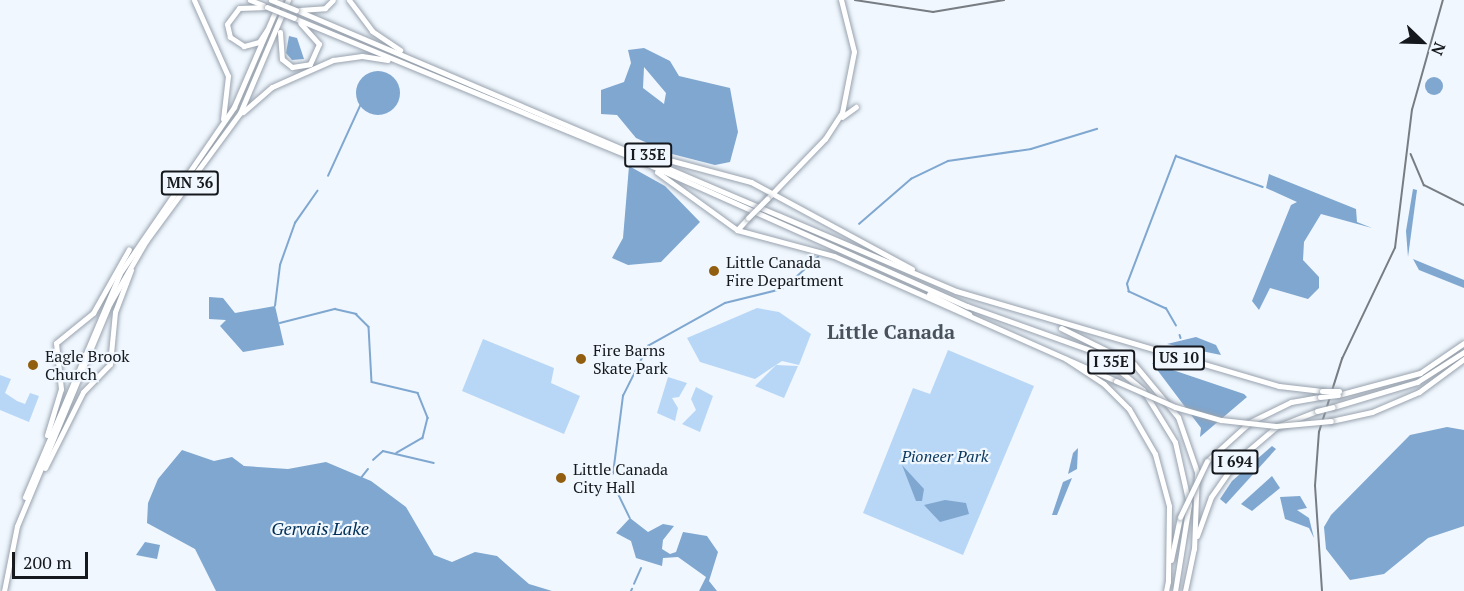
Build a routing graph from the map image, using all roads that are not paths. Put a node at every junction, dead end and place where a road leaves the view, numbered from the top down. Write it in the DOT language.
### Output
graph roads {
  1 [pos="194,0"];
  2 [pos="250,0"];
  3 [pos="271,0"];
  4 [pos="280,0"];
  5 [pos="288,0"];
  6 [pos="333,0"];
  7 [pos="349,0"];
  8 [pos="841,0"];
  9 [pos="266,7"];
  10 [pos="297,10"];
  11 [pos="275,16"];
  12 [pos="294,18"];
  13 [pos="282,21"];
  14 [pos="406,54"];
  15 [pos="410,66"];
  16 [pos="856,106"];
  17 [pos="838,122"];
  18 [pos="232,125"];
  19 [pos="214,137"];
  20 [pos="640,152"];
  21 [pos="643,162"];
  22 [pos="772,193"];
  23 [pos="168,198"];
  24 [pos="737,230"];
  25 [pos="146,241"];
  26 [pos="874,266"];
  27 [pos="921,275"];
  28 [pos="1038,319"];
  29 [pos="998,328"];
  30 [pos="1464,343"];
  31 [pos="1044,346"];
  32 [pos="1464,352"];
  33 [pos="1464,359"];
  34 [pos="1321,394"];
  35 [pos="33,476"];
  36 [pos="25,507"];
  37 [pos="1194,549"];
  38 [pos="1168,582"];
  39 [pos="2,591"];
  40 [pos="1166,591"];
  41 [pos="1175,591"];
  42 [pos="1185,591"];
  1 -- 19 [label="highway"];
  2 -- 9 [label="highway, I 35E"];
  3 -- 10 [label="highway, I 35E, bridge"];
  4 -- 11 [label="highway, MN 36"];
  5 -- 13 [label="highway, MN 36"];
  6 -- 10 [label="highway"];
  7 -- 14 [label="highway"];
  8 -- 17 [label="main road"];
  9 -- 11 [label="highway"];
  9 -- 12 [label="highway, I 35E, bridge"];
  10 -- 14 [label="highway, I 35E"];
  11 -- 19 [label="highway, MN 36"];
  12 -- 13 [label="highway"];
  12 -- 15 [label="highway, I 35E"];
  13 -- 18 [label="highway, MN 36"];
  14 -- 20 [label="highway, I 35E"];
  15 -- 18 [label="highway"];
  15 -- 21 [label="highway, I 35E"];
  16 -- 17 [label="main road"];
  17 -- 22 [label="main road"];
  18 -- 25 [label="highway, MN 36"];
  19 -- 23 [label="highway, MN 36"];
  20 -- 22 [label="highway"];
  20 -- 27 [label="highway, I 35E"];
  21 -- 24 [label="highway"];
  21 -- 26 [label="highway, I 35E"];
  22 -- 24 [label="main road, bridge"];
  22 -- 27 [label="highway"];
  23 -- 35 [label="highway, MN 36"];
  23 -- 35 [label="highway"];
  24 -- 29 [label="highway"];
  25 -- 36 [label="highway, MN 36"];
  25 -- 36 [label="highway"];
  26 -- 29 [label="highway"];
  26 -- 41 [label="highway, I 35E"];
  27 -- 28 [label="highway, I 35E"];
  28 -- 34 [label="highway, US 10"];
  28 -- 37 [label="highway, I 35E"];
  29 -- 31 [label="highway"];
  30 -- 34 [label="highway, I 694, bridge"];
  31 -- 33 [label="highway, bridge"];
  31 -- 38 [label="highway"];
  32 -- 37 [label="highway, I 694, bridge"];
  34 -- 38 [label="highway, I 694, bridge"];
  35 -- 39 [label="highway, MN 36"];
  36 -- 39 [label="highway, MN 36"];
  37 -- 42 [label="highway, I 35E"];
  38 -- 40 [label="highway, I 694"];
}
